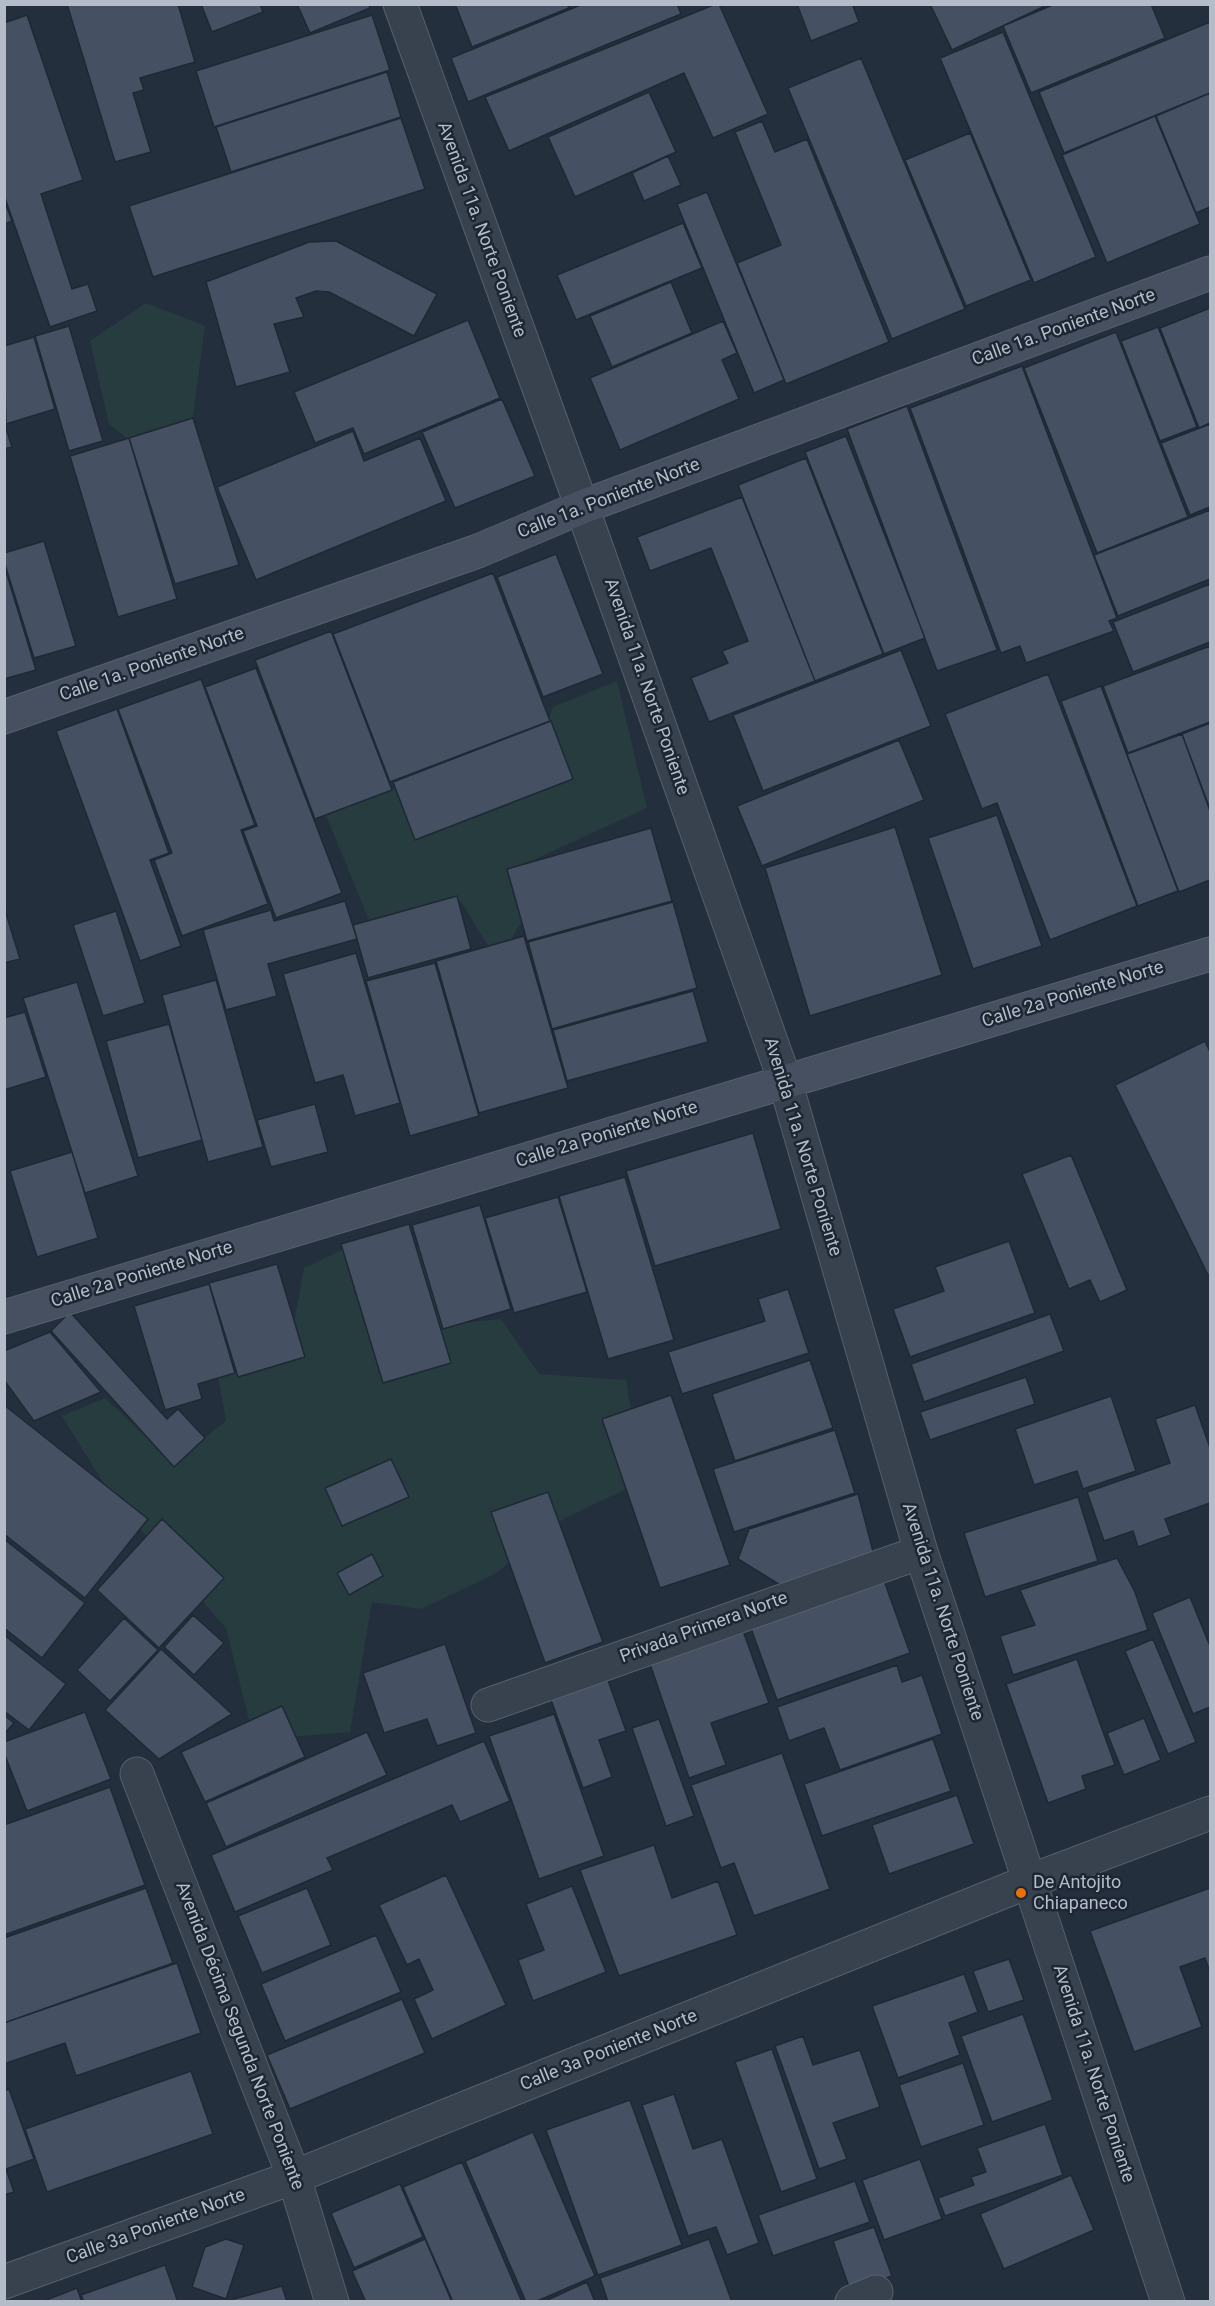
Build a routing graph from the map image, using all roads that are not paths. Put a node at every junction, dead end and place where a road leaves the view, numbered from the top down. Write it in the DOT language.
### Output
graph roads {
  1 [pos="400,4"];
  2 [pos="1210,273"];
  3 [pos="582,507"];
  4 [pos="4,717"];
  5 [pos="1210,954"];
  6 [pos="785,1081"];
  7 [pos="4,1317"];
  8 [pos="921,1552"];
  9 [pos="488,1705"];
  10 [pos="137,1774"];
  11 [pos="1210,1813"];
  12 [pos="1030,1881"];
  13 [pos="294,2177"];
  14 [pos="4,2282"];
  15 [pos="332,2301"];
  16 [pos="1168,2301"];
  1 -- 3 [label="street, Avenida 11a. Norte Poniente"];
  2 -- 3 [label="main road, Calle 1a. Poniente Norte"];
  3 -- 4 [label="main road, Calle 1a. Poniente Norte"];
  3 -- 6 [label="street, Avenida 11a. Norte Poniente"];
  5 -- 6 [label="main road, Calle 2a Poniente Norte"];
  6 -- 7 [label="main road, Calle 2a Poniente Norte"];
  6 -- 8 [label="street, Avenida 11a. Norte Poniente"];
  8 -- 9 [label="street, Privada Primera Norte"];
  8 -- 12 [label="street, Avenida 11a. Norte Poniente"];
  10 -- 13 [label="street, Avenida Décima Segunda Norte Poniente"];
  11 -- 12 [label="street, Calle 3a Poniente Norte"];
  12 -- 13 [label="street, Calle 3a Poniente Norte"];
  12 -- 16 [label="street, Avenida 11a. Norte Poniente"];
  13 -- 14 [label="street, Calle 3a Poniente Norte"];
  13 -- 15 [label="street, Avenida Décima Segunda Norte Poniente"];
}
